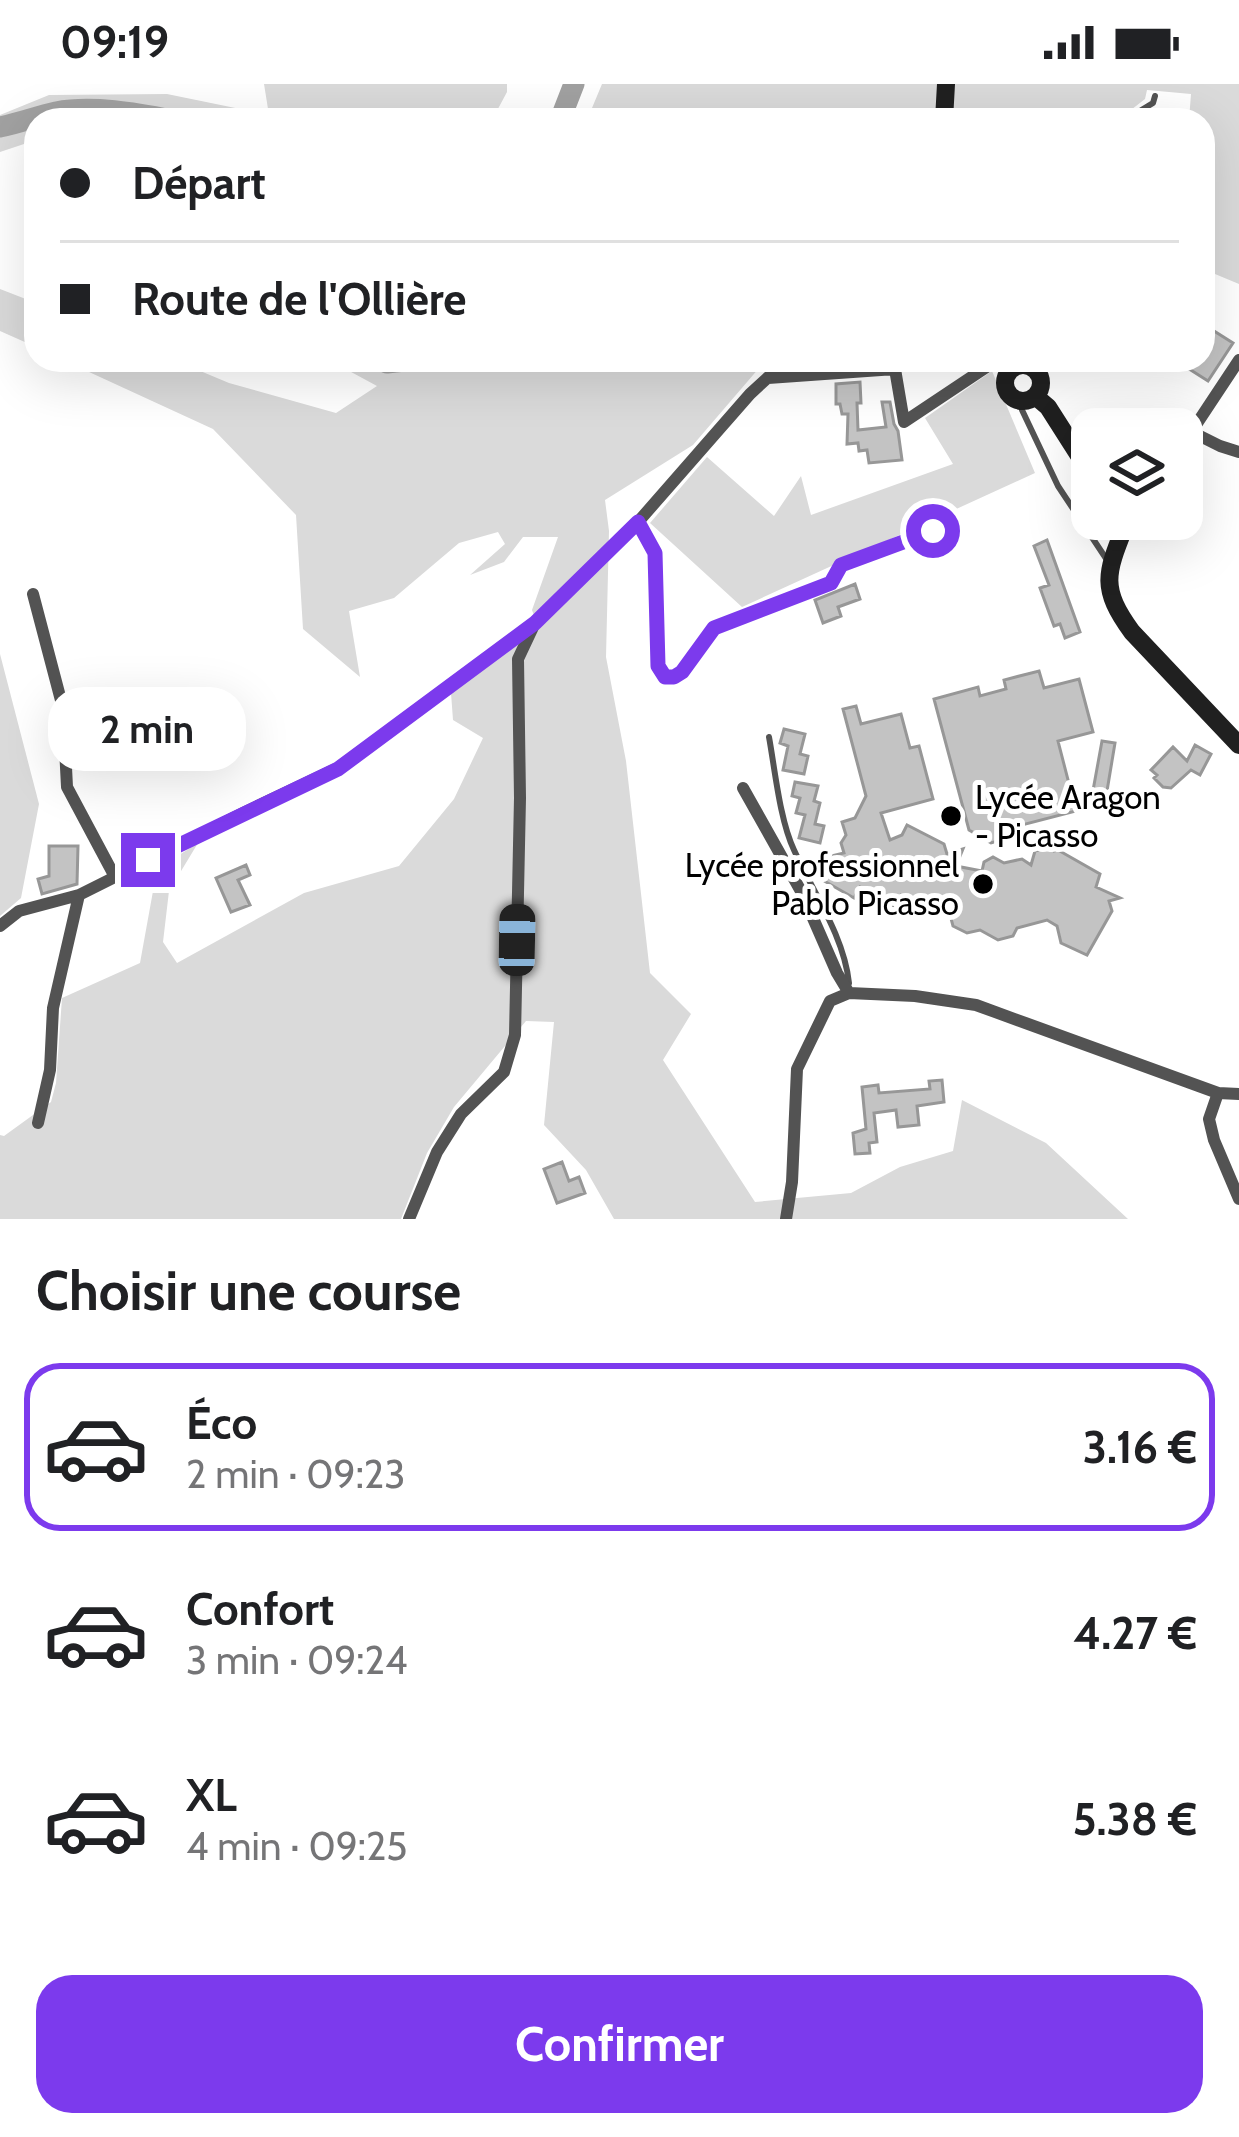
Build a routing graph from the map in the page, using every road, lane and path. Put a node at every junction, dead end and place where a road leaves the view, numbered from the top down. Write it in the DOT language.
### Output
graph roads {
  1 [pos="1155,96"];
  2 [pos="1145,108"];
  3 [pos="1239,360"];
  4 [pos="773,372"];
  5 [pos="853,372"];
  6 [pos="896,372"];
  7 [pos="988,372"];
  8 [pos="1007,372"];
  9 [pos="1036,372"];
  10 [pos="766,378"];
  11 [pos="1029,398"];
  12 [pos="1203,415"];
  13 [pos="1203,438"];
  14 [pos="1071,443"];
  15 [pos="1239,452"];
  16 [pos="638,522"];
  17 [pos="933,531"];
  18 [pos="1118,540"];
  19 [pos="1110,564"];
  20 [pos="33,594"];
  21 [pos="535,623"];
  22 [pos="769,737"];
  23 [pos="1239,745"];
  24 [pos="743,788"];
  25 [pos="115,877"];
  26 [pos="79,895"];
  27 [pos="0,926"];
  28 [pos="850,993"];
  29 [pos="1218,1093"];
  30 [pos="1239,1094"];
  31 [pos="38,1123"];
  32 [pos="1239,1199"];
  33 [pos="410,1219"];
  34 [pos="786,1219"];
  1 -- 2 [label="lane"];
  3 -- 12 [label="street"];
  4 -- 10 [label="street"];
  5 -- 10 [label="street"];
  6 -- 7 [label="street"];
  8 -- 11 [label="street"];
  9 -- 11 [label="street"];
  10 -- 16 [label="street"];
  11 -- 14 [label="street"];
  11 -- 19 [label="lane"];
  13 -- 15 [label="street"];
  16 -- 17 [label="street"];
  16 -- 21 [label="street"];
  18 -- 19 [label="street"];
  19 -- 23 [label="street"];
  20 -- 25 [label="street"];
  21 -- 25 [label="street"];
  21 -- 33 [label="street"];
  22 -- 28 [label="lane"];
  24 -- 28 [label="street"];
  25 -- 26 [label="street"];
  26 -- 27 [label="street"];
  26 -- 31 [label="street"];
  28 -- 29 [label="street"];
  28 -- 34 [label="street"];
  29 -- 30 [label="street"];
  29 -- 32 [label="street"];
}
